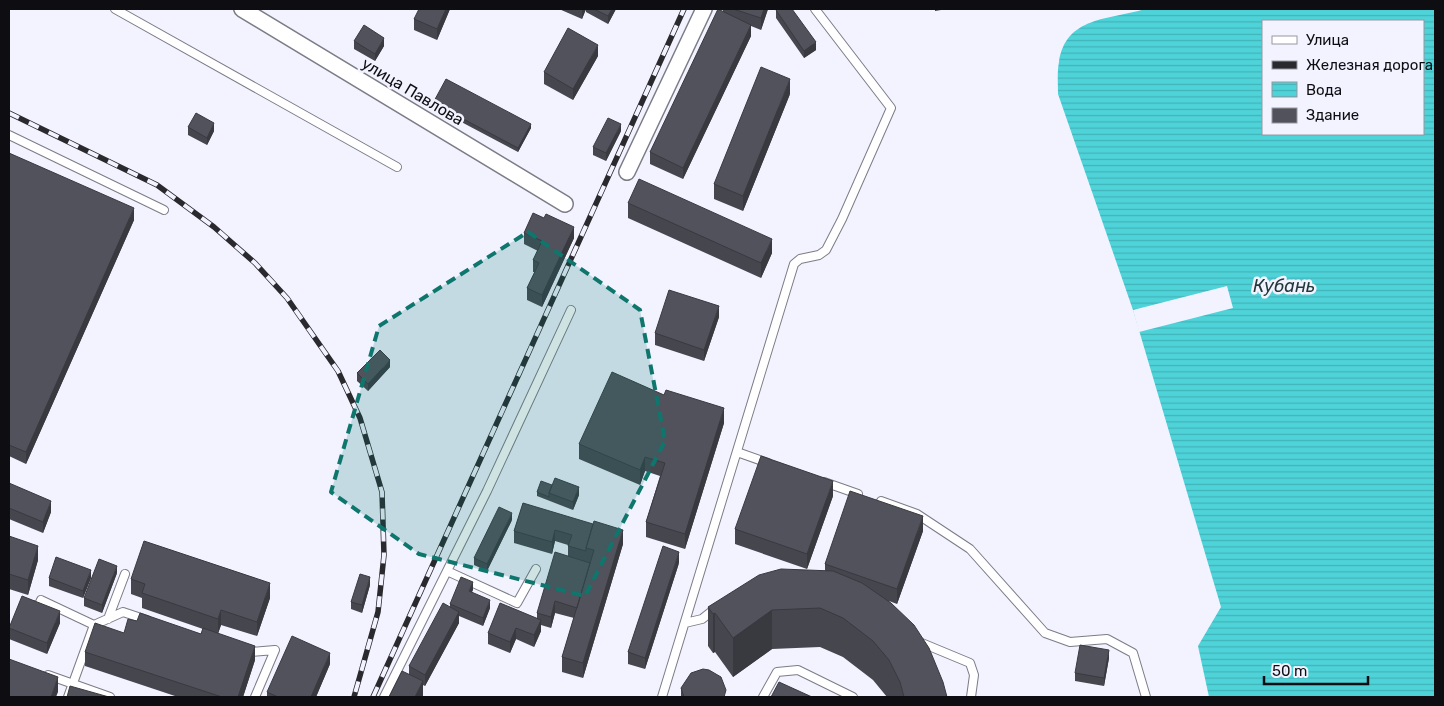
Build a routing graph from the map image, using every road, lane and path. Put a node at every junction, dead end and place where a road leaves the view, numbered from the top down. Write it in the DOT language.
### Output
graph roads {
  1 [pos="115,9"];
  2 [pos="242,9"];
  3 [pos="704,9"];
  4 [pos="815,9"];
  5 [pos="9,135"];
  6 [pos="397,167"];
  7 [pos="627,172"];
  8 [pos="565,204"];
  9 [pos="164,210"];
  10 [pos="571,310"];
  11 [pos="737,452"];
  12 [pos="773,464"];
  13 [pos="818,480"];
  14 [pos="863,495"];
  15 [pos="872,498"];
  16 [pos="536,569"];
  17 [pos="447,571"];
  18 [pos="125,574"];
  19 [pos="20,601"];
  20 [pos="723,603"];
  21 [pos="108,619"];
  22 [pos="152,621"];
  23 [pos="684,623"];
  24 [pos="94,625"];
  25 [pos="911,638"];
  26 [pos="235,646"];
  27 [pos="36,670"];
  28 [pos="73,684"];
  29 [pos="68,697"];
  30 [pos="110,697"];
  31 [pos="255,697"];
  32 [pos="384,697"];
  33 [pos="662,697"];
  34 [pos="763,697"];
  35 [pos="852,697"];
  36 [pos="971,697"];
  37 [pos="1146,697"];
  1 -- 6 [label="lane"];
  2 -- 8 [label="street, улица Павлова"];
  3 -- 7 [label="street"];
  4 -- 11 [label="lane"];
  5 -- 9 [label="lane"];
  10 -- 17 [label="lane"];
  11 -- 12 [label="lane"];
  11 -- 23 [label="lane"];
  13 -- 14 [label="lane"];
  15 -- 37 [label="lane"];
  16 -- 17 [label="lane"];
  17 -- 32 [label="lane"];
  18 -- 21 [label="lane"];
  19 -- 24 [label="lane"];
  20 -- 23 [label="lane"];
  21 -- 22 [label="lane"];
  21 -- 24 [label="lane"];
  23 -- 33 [label="lane"];
  24 -- 28 [label="lane"];
  25 -- 36 [label="lane"];
  26 -- 31 [label="lane"];
  27 -- 28 [label="lane"];
  28 -- 29 [label="lane"];
  28 -- 30 [label="lane"];
  34 -- 35 [label="lane"];
}
